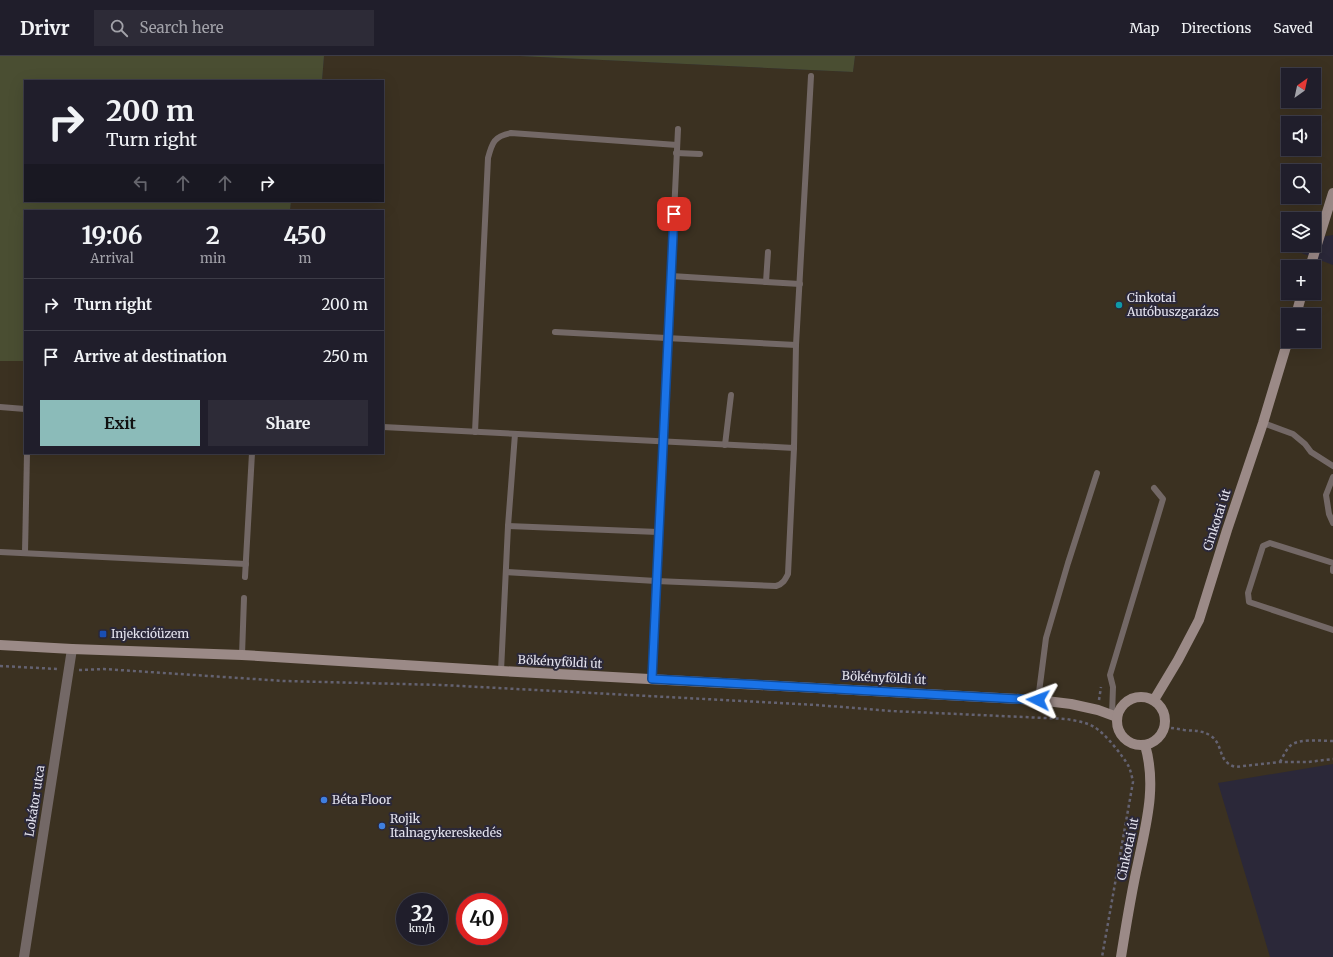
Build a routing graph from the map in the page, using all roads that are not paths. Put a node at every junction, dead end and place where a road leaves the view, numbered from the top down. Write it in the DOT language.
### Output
graph roads {
  1 [pos="811,76"];
  2 [pos="678,129"];
  3 [pos="677,145"];
  4 [pos="676,153"];
  5 [pos="700,154"];
  6 [pos="1333,192"];
  7 [pos="768,252"];
  8 [pos="1312,260"];
  9 [pos="671,276"];
  10 [pos="766,282"];
  11 [pos="800,284"];
  12 [pos="555,332"];
  13 [pos="668,339"];
  14 [pos="796,345"];
  15 [pos="1286,348"];
  16 [pos="731,394"];
  17 [pos="0,407"];
  18 [pos="24,409"];
  19 [pos="1263,423"];
  20 [pos="384,427"];
  21 [pos="475,432"];
  22 [pos="515,434"];
  23 [pos="663,442"];
  24 [pos="725,445"];
  25 [pos="794,448"];
  26 [pos="27,454"];
  27 [pos="252,454"];
  28 [pos="1333,466"];
  29 [pos="1097,473"];
  30 [pos="1333,476"];
  31 [pos="1154,488"];
  32 [pos="1333,523"];
  33 [pos="508,526"];
  34 [pos="658,532"];
  35 [pos="0,552"];
  36 [pos="25,553"];
  37 [pos="1333,563"];
  38 [pos="246,564"];
  39 [pos="506,572"];
  40 [pos="245,576"];
  41 [pos="656,581"];
  42 [pos="244,598"];
  43 [pos="1333,630"];
  44 [pos="0,644"];
  45 [pos="72,649"];
  46 [pos="242,655"];
  47 [pos="501,671"];
  48 [pos="652,679"];
  49 [pos="1038,700"];
  50 [pos="1154,700"];
  51 [pos="1114,716"];
  52 [pos="1145,745"];
  53 [pos="24,957"];
  54 [pos="1121,957"];
  1 -- 11 [label="lane"];
  2 -- 3 [label="lane"];
  3 -- 4 [label="lane"];
  3 -- 21 [label="lane"];
  4 -- 5 [label="lane"];
  4 -- 9 [label="lane"];
  6 -- 8 [label="street"];
  7 -- 10 [label="lane"];
  9 -- 10 [label="lane"];
  9 -- 13 [label="lane"];
  10 -- 11 [label="lane"];
  11 -- 14 [label="lane"];
  12 -- 13 [label="lane"];
  13 -- 14 [label="lane"];
  13 -- 23 [label="lane"];
  14 -- 25 [label="lane"];
  15 -- 19 [label="street, Cinkotai út"];
  16 -- 24 [label="lane"];
  17 -- 18 [label="lane"];
  19 -- 28 [label="lane"];
  19 -- 50 [label="street, Cinkotai út"];
  20 -- 21 [label="lane"];
  21 -- 22 [label="lane"];
  22 -- 23 [label="lane"];
  22 -- 33 [label="lane"];
  23 -- 24 [label="lane"];
  23 -- 34 [label="lane"];
  24 -- 25 [label="lane"];
  25 -- 41 [label="lane"];
  26 -- 36 [label="lane"];
  27 -- 38 [label="lane"];
  29 -- 49 [label="lane"];
  30 -- 32 [label="lane"];
  31 -- 51 [label="lane"];
  33 -- 34 [label="lane"];
  33 -- 39 [label="lane"];
  34 -- 41 [label="lane"];
  35 -- 36 [label="lane"];
  36 -- 38 [label="lane"];
  37 -- 43 [label="lane"];
  38 -- 40 [label="lane"];
  39 -- 41 [label="lane"];
  39 -- 47 [label="lane"];
  41 -- 48 [label="lane"];
  42 -- 46 [label="lane"];
  44 -- 45 [label="street, Bökényföldi út"];
  45 -- 46 [label="street, Bökényföldi út"];
  45 -- 53 [label="street, Lokátor utca"];
  46 -- 47 [label="street, Bökényföldi út"];
  47 -- 48 [label="street, Bökényföldi út"];
  48 -- 49 [label="street, Bökényföldi út"];
  49 -- 51 [label="street, Bökényföldi út"];
  50 -- 51 [label="street"];
  50 -- 52 [label="street"];
  51 -- 52 [label="street"];
  52 -- 54 [label="street, Cinkotai út"];
}
